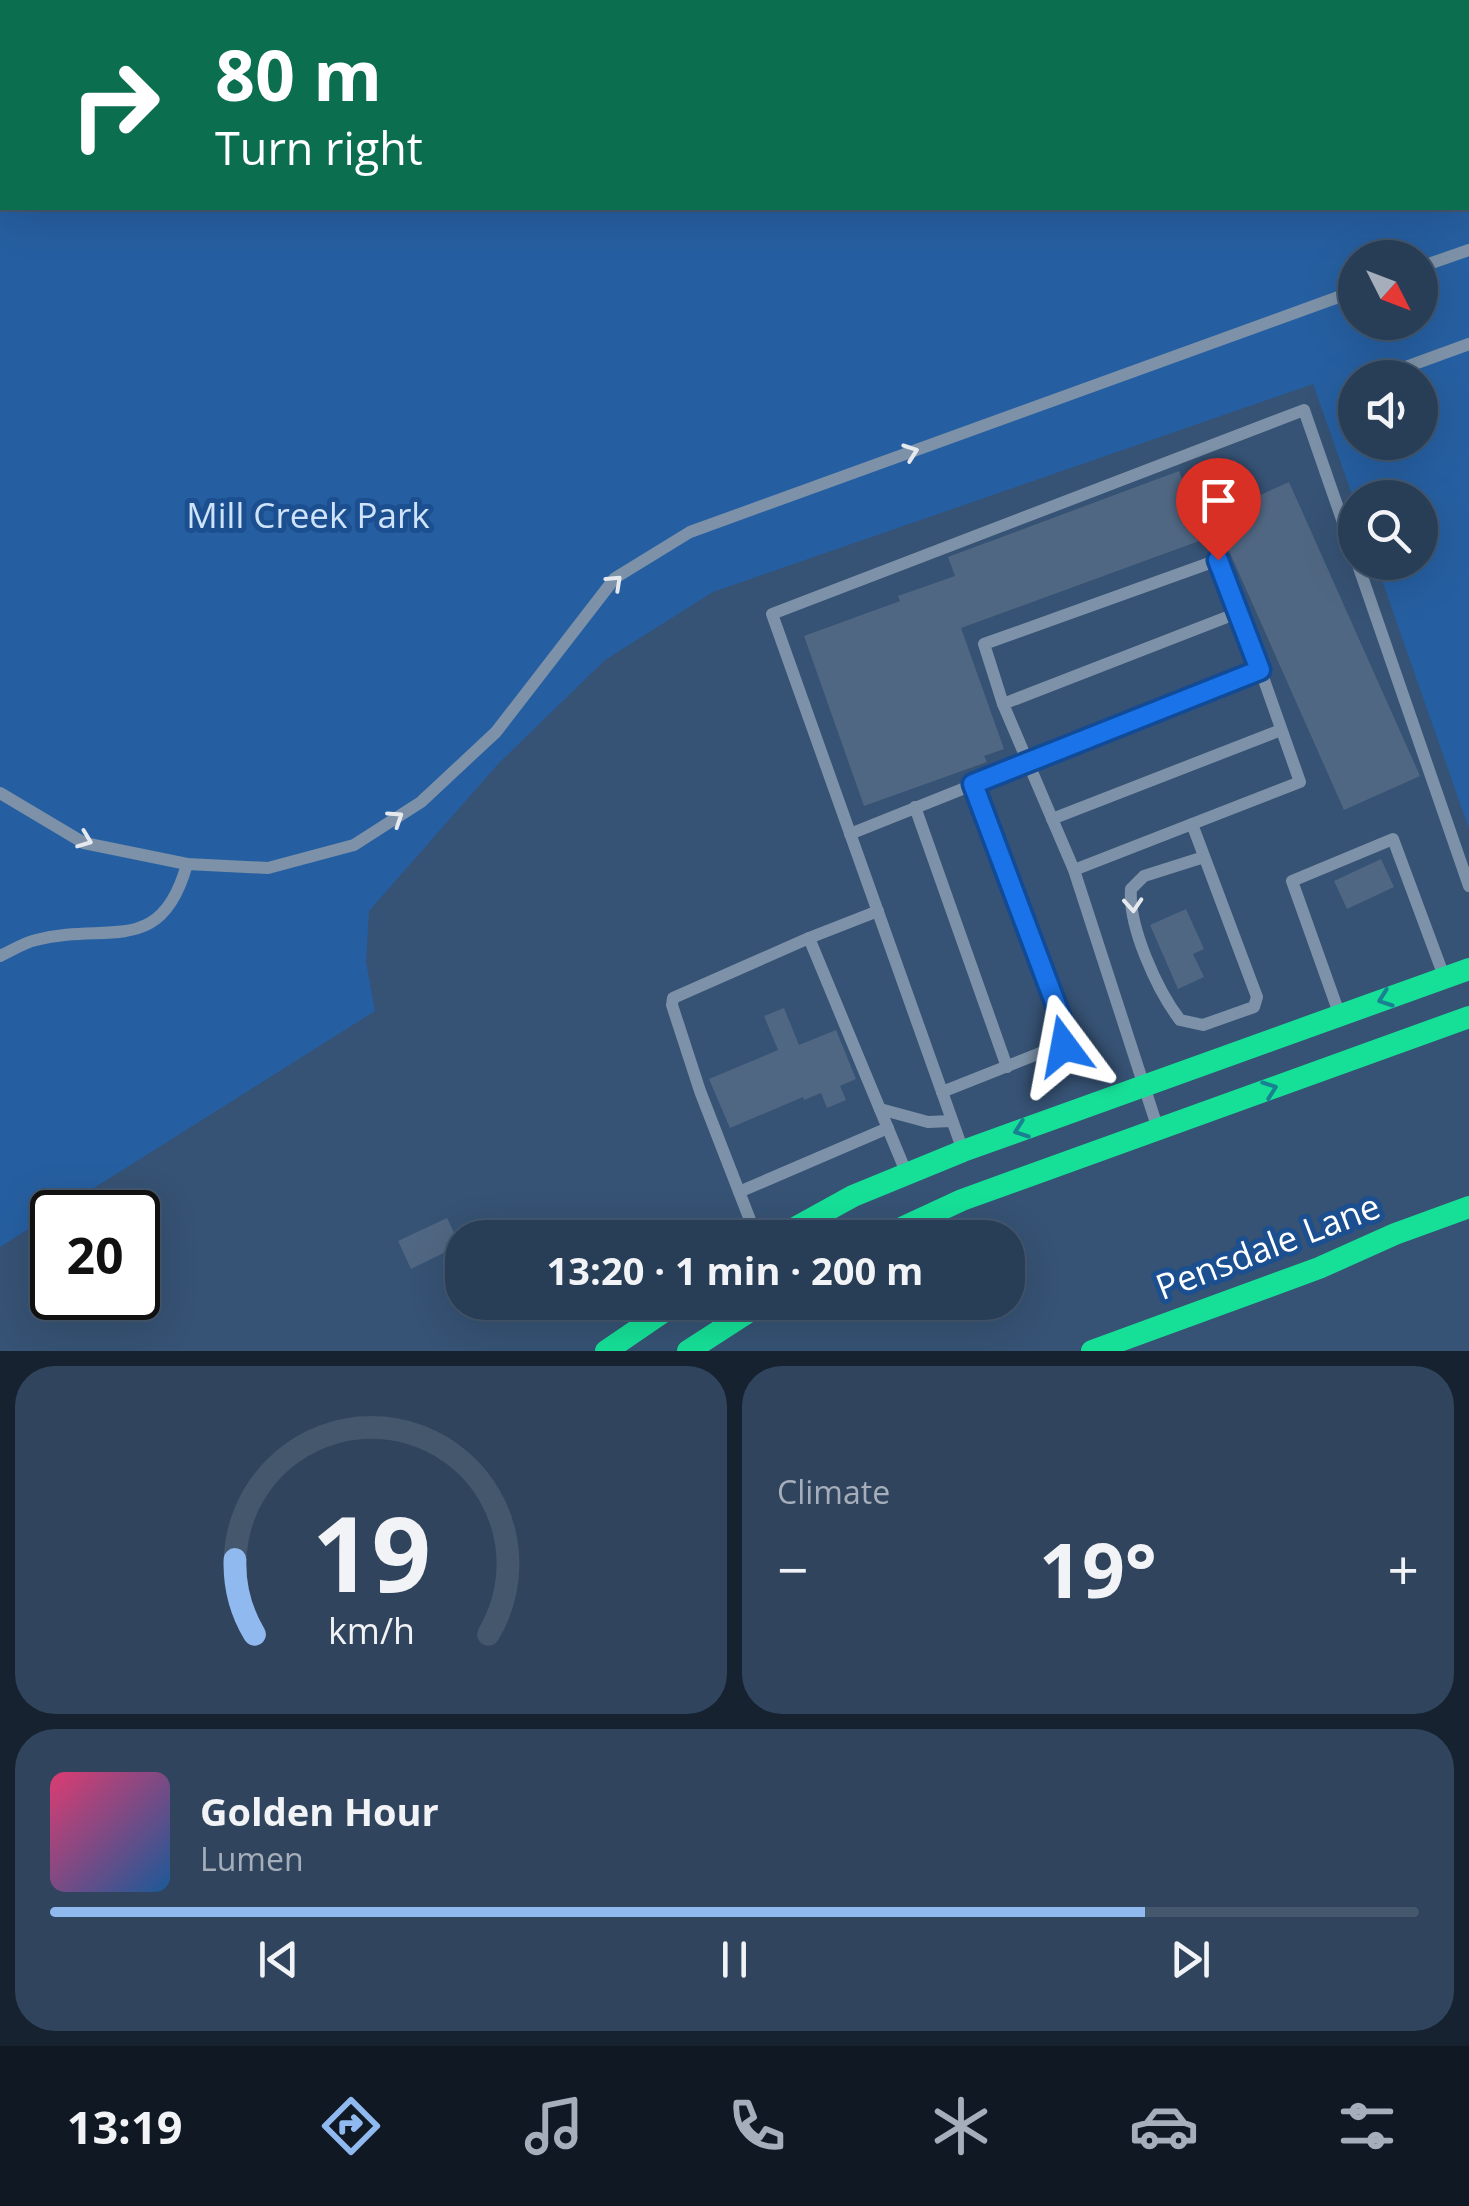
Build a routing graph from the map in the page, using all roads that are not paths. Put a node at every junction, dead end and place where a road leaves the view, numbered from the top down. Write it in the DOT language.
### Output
graph roads {
  1 [pos="1469,250"];
  2 [pos="1438,261"];
  3 [pos="1338,297"];
  4 [pos="1469,344"];
  5 [pos="1427,360"];
  6 [pos="1338,508"];
  7 [pos="1363,580"];
  8 [pos="1240,612"];
  9 [pos="1260,670"];
  10 [pos="1003,704"];
  11 [pos="1282,730"];
  12 [pos="1028,762"];
  13 [pos="973,784"];
  14 [pos="0,793"];
  15 [pos="914,808"];
  16 [pos="1052,819"];
  17 [pos="1192,824"];
  18 [pos="850,834"];
  19 [pos="1204,857"];
  20 [pos="187,864"];
  21 [pos="1074,870"];
  22 [pos="1469,886"];
  23 [pos="878,911"];
  24 [pos="809,938"];
  25 [pos="0,956"];
  26 [pos="1469,969"];
  27 [pos="1444,978"];
  28 [pos="1340,1016"];
  29 [pos="1469,1017"];
  30 [pos="1007,1068"];
  31 [pos="1146,1086"];
  32 [pos="942,1092"];
  33 [pos="880,1109"];
  34 [pos="952,1121"];
  35 [pos="888,1128"];
  36 [pos="1158,1130"];
  37 [pos="963,1151"];
  38 [pos="906,1174"];
  39 [pos="739,1192"];
  40 [pos="1469,1208"];
  41 [pos="750,1220"];
  42 [pos="810,1220"];
  43 [pos="919,1220"];
  44 [pos="652,1320"];
  45 [pos="736,1320"];
  46 [pos="606,1351"];
  47 [pos="688,1351"];
  48 [pos="1092,1351"];
  1 -- 2 [label="lane"];
  20 -- 3 [label="lane, one-way"];
  4 -- 5 [label="lane"];
  6 -- 18 [label="lane"];
  7 -- 22 [label="lane"];
  8 -- 9 [label="lane"];
  8 -- 10 [label="lane"];
  8 -- 10 [label="lane"];
  9 -- 11 [label="lane"];
  9 -- 12 [label="lane"];
  10 -- 12 [label="lane"];
  11 -- 16 [label="lane"];
  11 -- 17 [label="lane"];
  12 -- 13 [label="lane"];
  12 -- 16 [label="lane"];
  13 -- 15 [label="lane"];
  13 -- 30 [label="lane"];
  14 -- 20 [label="lane, one-way"];
  15 -- 18 [label="lane"];
  15 -- 30 [label="lane"];
  16 -- 21 [label="lane"];
  17 -- 19 [label="lane"];
  17 -- 21 [label="lane"];
  18 -- 23 [label="lane"];
  19 -- 19 [label="lane, one-way"];
  20 -- 25 [label="lane"];
  21 -- 31 [label="lane"];
  23 -- 24 [label="lane"];
  23 -- 32 [label="lane"];
  24 -- 33 [label="lane"];
  24 -- 39 [label="lane"];
  26 -- 27 [label="main road"];
  27 -- 28 [label="main road, one-way"];
  27 -- 28 [label="lane"];
  28 -- 31 [label="main road"];
  36 -- 29 [label="main road, one-way"];
  30 -- 32 [label="lane"];
  31 -- 36 [label="lane"];
  31 -- 37 [label="main road, one-way"];
  32 -- 34 [label="lane"];
  33 -- 34 [label="lane"];
  33 -- 35 [label="lane"];
  34 -- 37 [label="lane"];
  35 -- 38 [label="lane"];
  35 -- 39 [label="lane"];
  36 -- 43 [label="main road"];
  37 -- 38 [label="main road"];
  38 -- 42 [label="main road"];
  39 -- 41 [label="lane"];
  40 -- 48 [label="main road, Pensdale Lane"];
  44 -- 46 [label="main road"];
  45 -- 47 [label="main road"];
}
